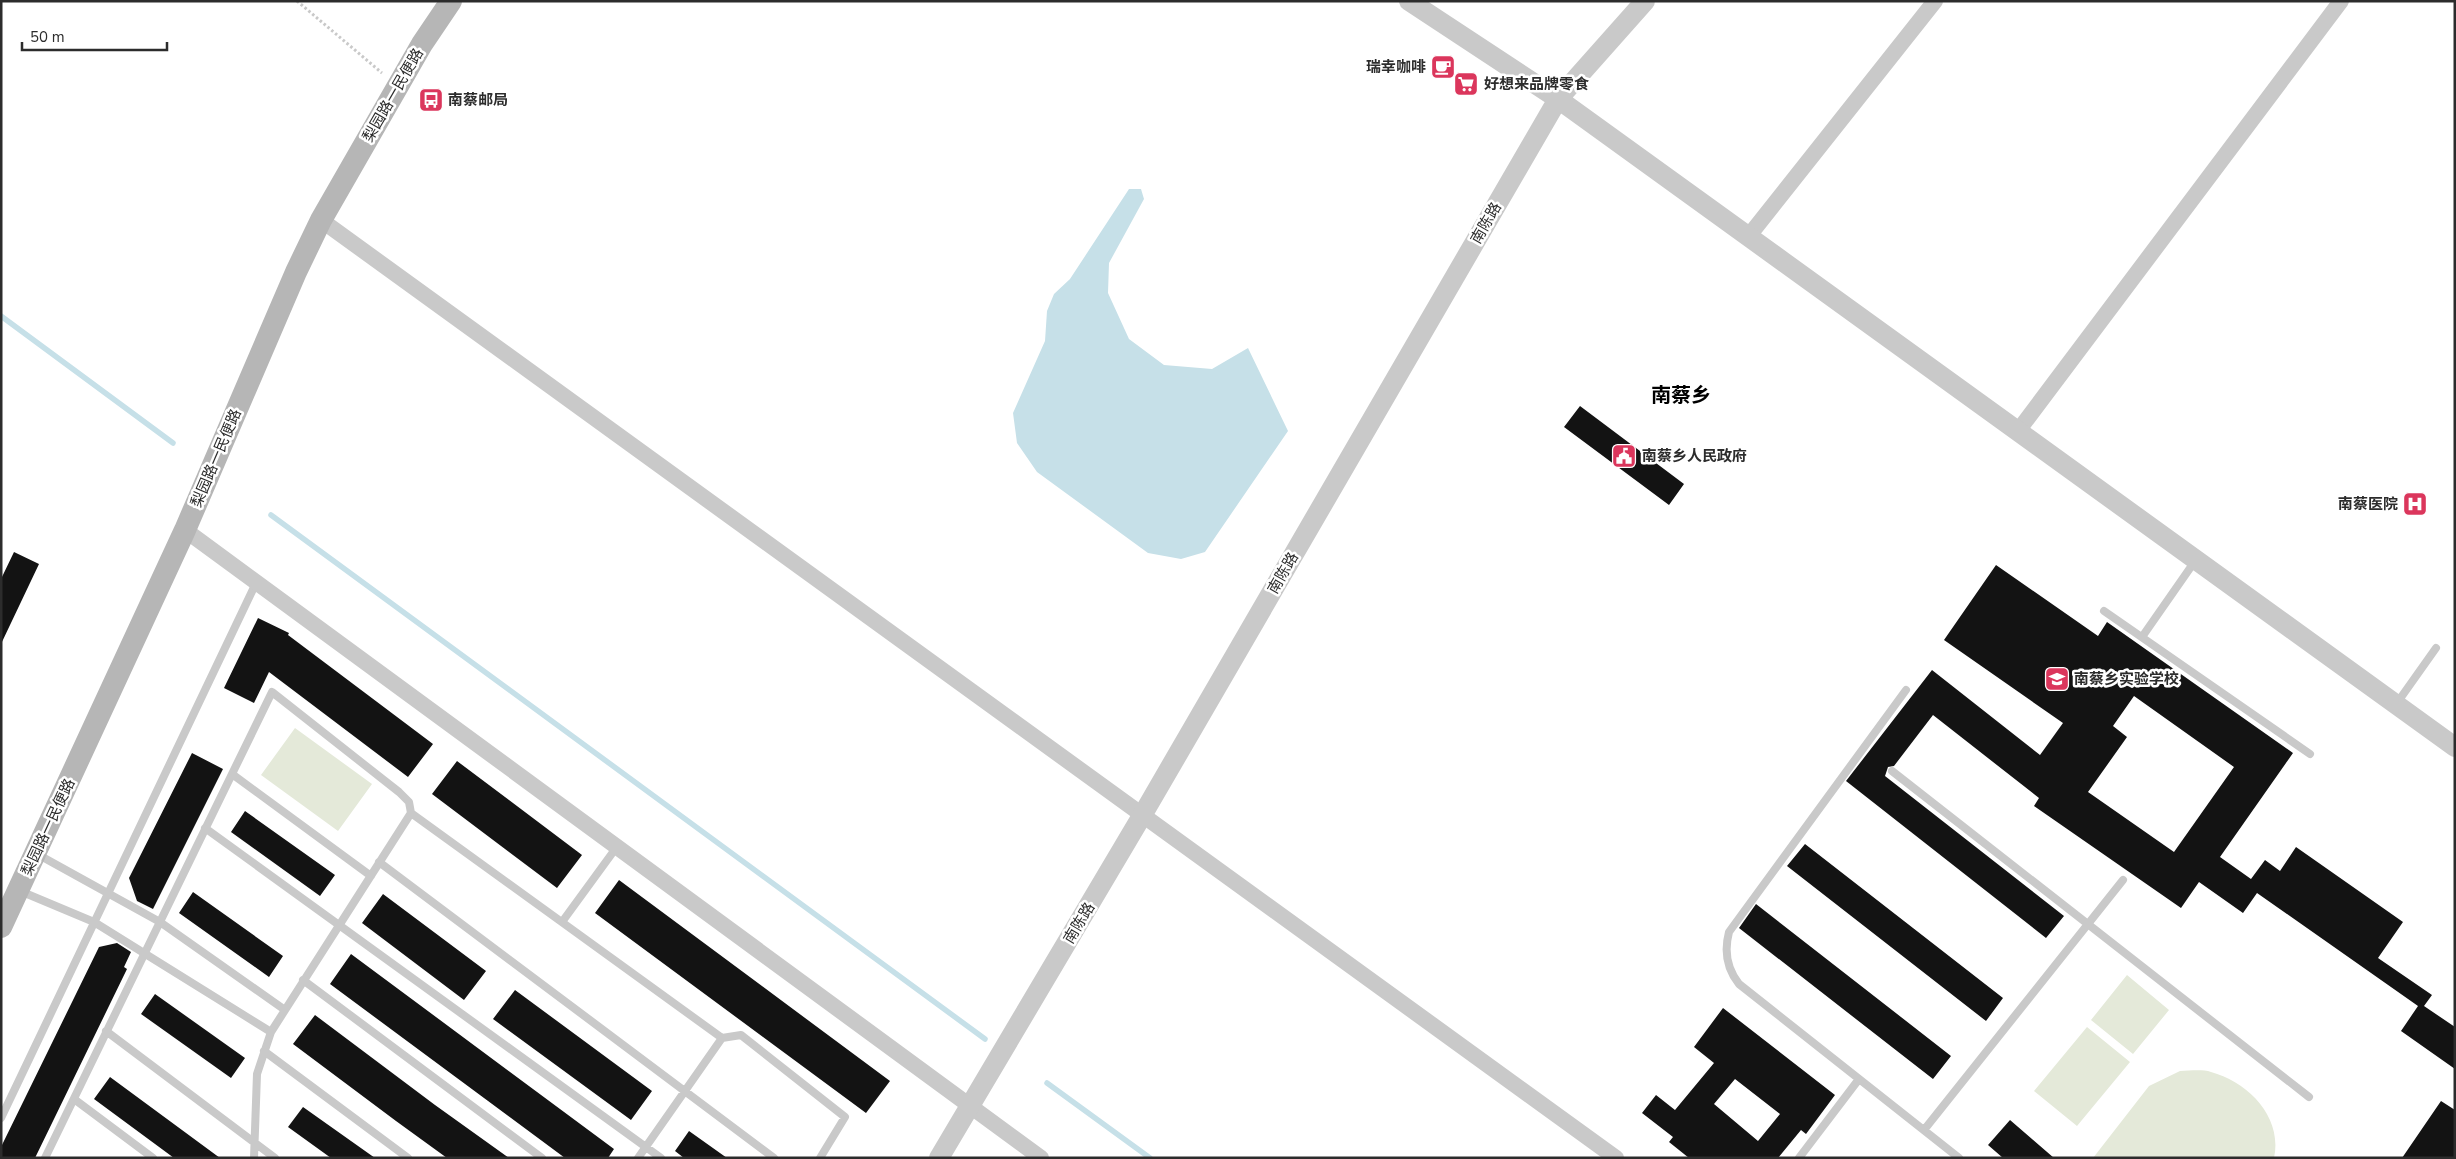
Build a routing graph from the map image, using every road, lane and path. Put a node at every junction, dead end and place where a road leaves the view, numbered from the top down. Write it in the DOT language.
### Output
graph roads {
  1 [pos="297,1"];
  2 [pos="451,1"];
  3 [pos="1645,1"];
  4 [pos="1935,1"];
  5 [pos="2340,1"];
  6 [pos="1414,2"];
  7 [pos="398,87"];
  8 [pos="1558,99"];
  9 [pos="321,220"];
  10 [pos="1748,237"];
  11 [pos="2018,431"];
  12 [pos="185,530"];
  13 [pos="2196,560"];
  14 [pos="256,583"];
  15 [pos="2104,611"];
  16 [pos="2142,637"];
  17 [pos="2436,648"];
  18 [pos="1906,690"];
  19 [pos="2396,705"];
  20 [pos="2455,747"];
  21 [pos="2310,754"];
  22 [pos="1892,771"];
  23 [pos="232,774"];
  24 [pos="411,813"];
  25 [pos="1143,814"];
  26 [pos="205,828"];
  27 [pos="616,848"];
  28 [pos="36,853"];
  29 [pos="379,862"];
  30 [pos="371,876"];
  31 [pos="2123,880"];
  32 [pos="18,890"];
  33 [pos="108,893"];
  34 [pos="94,922"];
  35 [pos="160,922"];
  36 [pos="562,922"];
  37 [pos="2088,924"];
  38 [pos="339,925"];
  39 [pos="1,927"];
  40 [pos="144,954"];
  41 [pos="304,980"];
  42 [pos="285,1010"];
  43 [pos="106,1031"];
  44 [pos="271,1032"];
  45 [pos="722,1038"];
  46 [pos="264,1051"];
  47 [pos="1859,1079"];
  48 [pos="685,1091"];
  49 [pos="2309,1097"];
  50 [pos="74,1099"];
  51 [pos="969,1107"];
  52 [pos="1,1118"];
  53 [pos="1924,1130"];
  54 [pos="256,1143"];
  55 [pos="646,1147"];
  56 [pos="45,1158"];
  57 [pos="153,1158"];
  58 [pos="254,1158"];
  59 [pos="275,1158"];
  60 [pos="408,1158"];
  61 [pos="542,1158"];
  62 [pos="638,1158"];
  63 [pos="661,1158"];
  64 [pos="774,1158"];
  65 [pos="820,1158"];
  66 [pos="939,1158"];
  67 [pos="1041,1158"];
  68 [pos="1616,1158"];
  69 [pos="1800,1158"];
  70 [pos="1959,1158"];
  1 -- 7 [label="path"];
  2 -- 7 [label="main road, 梨园路一民便路"];
  3 -- 8 [label="street, 南陈路"];
  4 -- 10 [label="street"];
  5 -- 11 [label="street"];
  6 -- 8 [label="street"];
  7 -- 9 [label="main road, 梨园路一民便路"];
  8 -- 10 [label="street"];
  8 -- 25 [label="street, 南陈路"];
  9 -- 12 [label="main road, 梨园路一民便路"];
  9 -- 25 [label="street"];
  10 -- 11 [label="street"];
  11 -- 13 [label="street"];
  12 -- 14 [label="street"];
  12 -- 28 [label="main road, 梨园路一民便路"];
  13 -- 16 [label="lane"];
  13 -- 19 [label="street"];
  14 -- 27 [label="street"];
  14 -- 33 [label="lane"];
  15 -- 16 [label="lane"];
  16 -- 21 [label="lane"];
  17 -- 19 [label="lane"];
  18 -- 47 [label="lane"];
  19 -- 20 [label="street"];
  22 -- 37 [label="lane"];
  23 -- 24 [label="lane"];
  23 -- 26 [label="lane"];
  23 -- 30 [label="lane"];
  24 -- 29 [label="lane"];
  24 -- 36 [label="lane"];
  25 -- 51 [label="street, 南陈路"];
  25 -- 68 [label="street"];
  26 -- 35 [label="lane"];
  26 -- 38 [label="lane"];
  27 -- 36 [label="lane"];
  27 -- 51 [label="street"];
  28 -- 32 [label="main road, 梨园路一民便路"];
  28 -- 33 [label="lane"];
  29 -- 30 [label="lane"];
  29 -- 48 [label="lane"];
  30 -- 38 [label="lane"];
  31 -- 37 [label="lane"];
  32 -- 34 [label="lane"];
  32 -- 39 [label="main road, 梨园路一民便路"];
  33 -- 34 [label="lane"];
  33 -- 35 [label="lane"];
  34 -- 40 [label="lane"];
  34 -- 52 [label="lane"];
  35 -- 40 [label="lane"];
  35 -- 42 [label="lane"];
  36 -- 45 [label="lane"];
  37 -- 49 [label="lane"];
  37 -- 53 [label="lane"];
  38 -- 41 [label="lane"];
  38 -- 55 [label="lane"];
  40 -- 43 [label="lane"];
  40 -- 44 [label="lane"];
  41 -- 42 [label="lane"];
  41 -- 61 [label="lane"];
  42 -- 44 [label="lane"];
  43 -- 50 [label="lane"];
  43 -- 54 [label="lane"];
  44 -- 46 [label="lane"];
  45 -- 48 [label="lane"];
  45 -- 65 [label="lane"];
  46 -- 54 [label="lane"];
  46 -- 60 [label="lane"];
  47 -- 53 [label="lane"];
  47 -- 69 [label="lane"];
  48 -- 55 [label="lane"];
  48 -- 64 [label="lane"];
  50 -- 56 [label="lane"];
  50 -- 57 [label="lane"];
  51 -- 66 [label="street, 南陈路"];
  51 -- 67 [label="street"];
  53 -- 70 [label="lane"];
  54 -- 58 [label="lane"];
  54 -- 59 [label="lane"];
  55 -- 62 [label="lane"];
  55 -- 63 [label="lane"];
}
